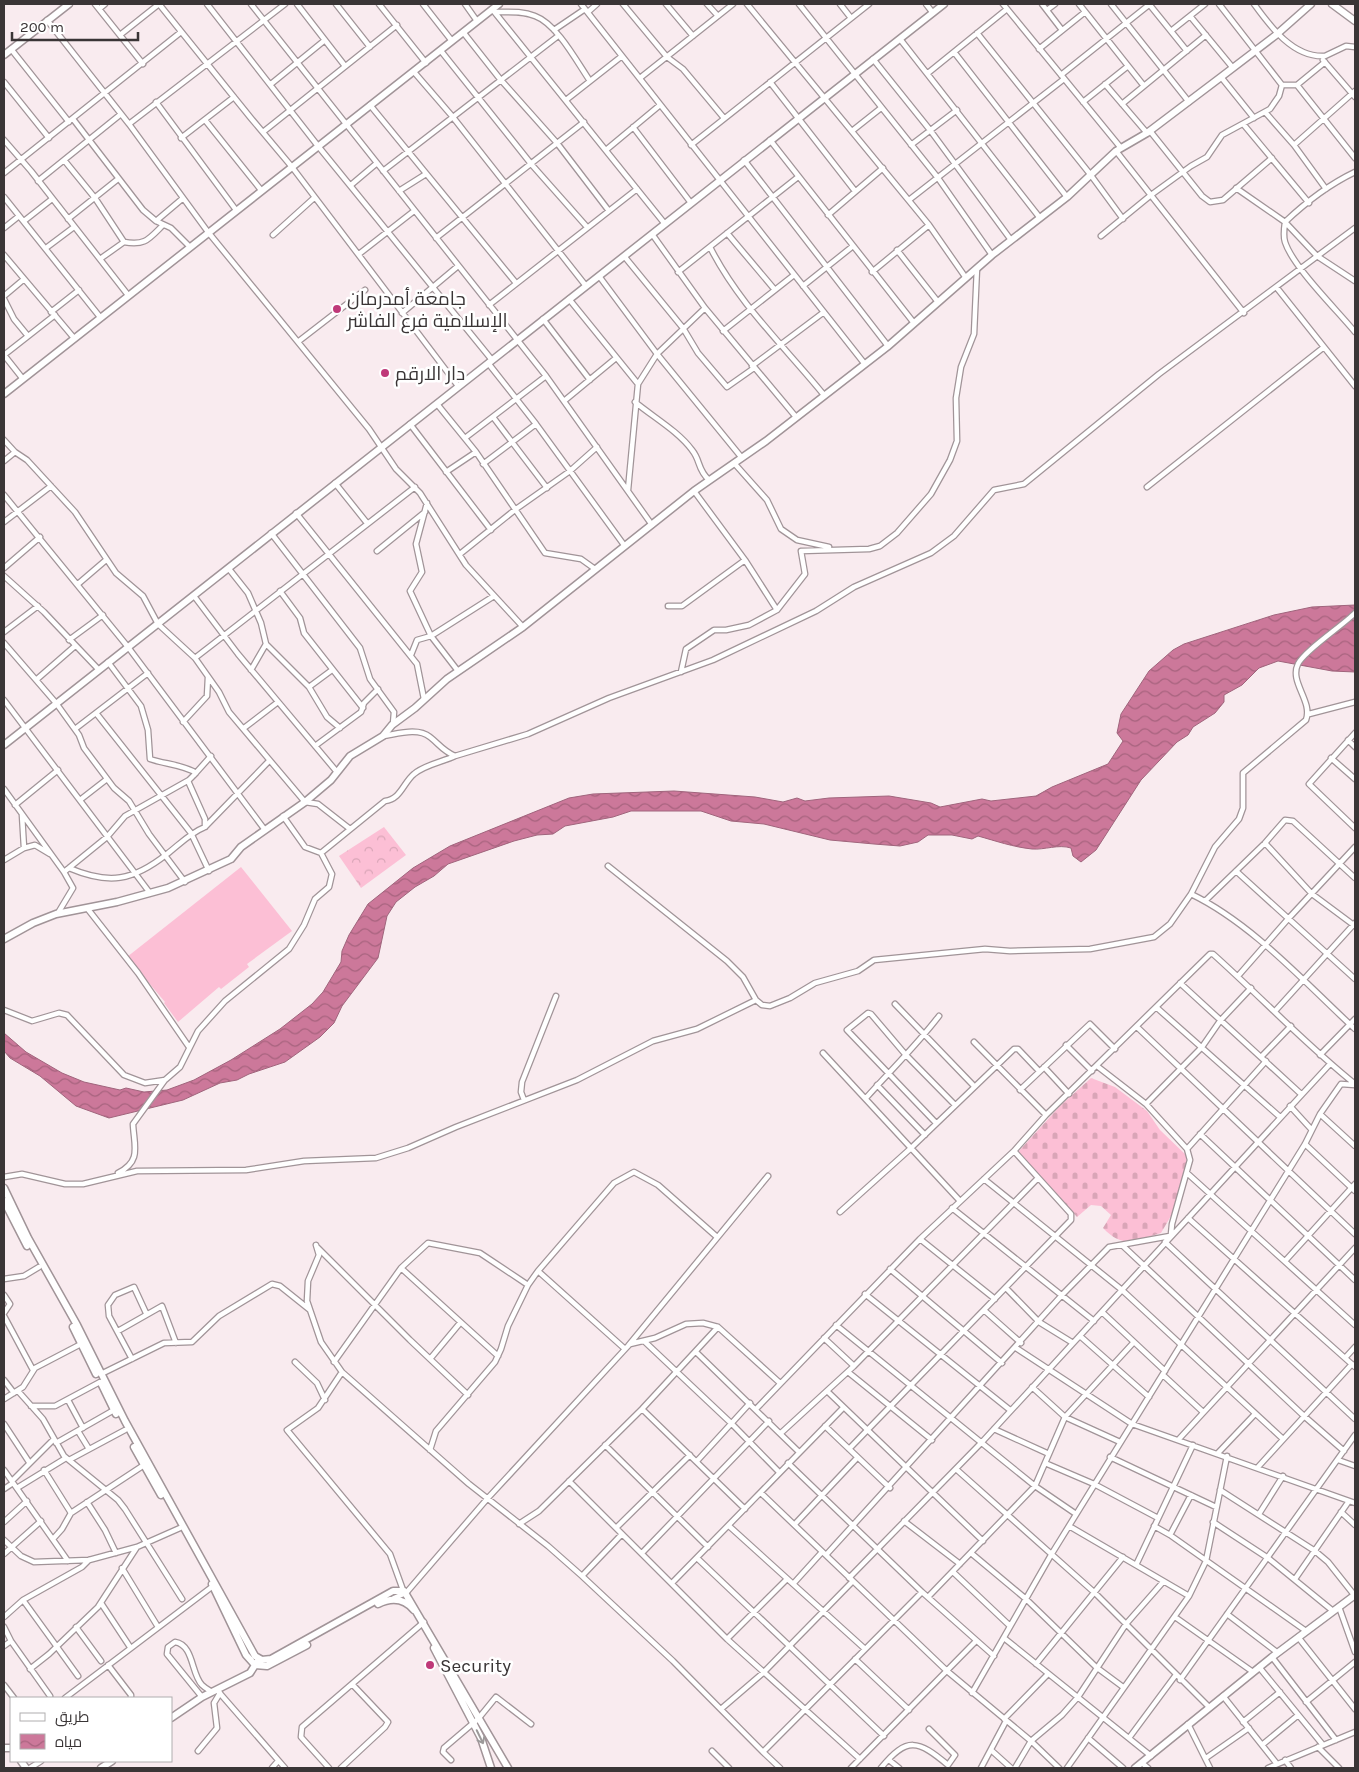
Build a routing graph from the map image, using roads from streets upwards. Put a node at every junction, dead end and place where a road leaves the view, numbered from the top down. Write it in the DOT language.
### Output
graph roads {
  1 [pos="68,4"];
  2 [pos="95,4"];
  3 [pos="105,4"];
  4 [pos="159,4"];
  5 [pos="207,4"];
  6 [pos="251,4"];
  7 [pos="285,4"];
  8 [pos="297,4"];
  9 [pos="336,4"];
  10 [pos="379,4"];
  11 [pos="423,4"];
  12 [pos="465,4"];
  13 [pos="499,4"];
  14 [pos="581,4"];
  15 [pos="597,4"];
  16 [pos="623,4"];
  17 [pos="666,4"];
  18 [pos="707,4"];
  19 [pos="734,4"];
  20 [pos="747,4"];
  21 [pos="798,4"];
  22 [pos="840,4"];
  23 [pos="869,4"];
  24 [pos="926,4"];
  25 [pos="944,4"];
  26 [pos="1042,4"];
  27 [pos="1055,4"];
  28 [pos="1079,4"];
  29 [pos="1111,4"];
  30 [pos="1150,4"];
  31 [pos="1205,4"];
  32 [pos="1219,4"];
  33 [pos="1254,4"];
  34 [pos="1311,4"];
  35 [pos="1332,4"];
  36 [pos="1005,5"];
  37 [pos="99,9"];
  38 [pos="586,10"];
  39 [pos="1047,10"];
  40 [pos="494,11"];
  41 [pos="1085,12"];
  42 [pos="933,13"];
  43 [pos="718,16"];
  44 [pos="1190,16"];
  45 [pos="851,18"];
  46 [pos="47,20"];
  47 [pos="264,20"];
  48 [pos="477,21"];
  49 [pos="1355,21"];
  50 [pos="1126,23"];
  51 [pos="397,25"];
  52 [pos="554,30"];
  53 [pos="1062,30"];
  54 [pos="1172,31"];
  55 [pos="182,32"];
  56 [pos="464,32"];
  57 [pos="977,33"];
  58 [pos="120,35"];
  59 [pos="1206,35"];
  60 [pos="1276,35"];
  61 [pos="558,36"];
  62 [pos="693,36"];
  63 [pos="826,39"];
  64 [pos="900,39"];
  65 [pos="1106,39"];
  66 [pos="325,40"];
  67 [pos="238,41"];
  68 [pos="452,41"];
  69 [pos="370,46"];
  70 [pos="1355,46"];
  71 [pos="11,49"];
  72 [pos="1039,49"];
  73 [pos="441,51"];
  74 [pos="1187,51"];
  75 [pos="1254,51"];
  76 [pos="954,52"];
  77 [pos="4,55"];
  78 [pos="530,56"];
  79 [pos="622,56"];
  80 [pos="1321,56"];
  81 [pos="667,57"];
  82 [pos="873,59"];
  83 [pos="1325,62"];
  84 [pos="206,63"];
  85 [pos="426,63"];
  86 [pos="795,63"];
  87 [pos="143,64"];
  88 [pos="298,64"];
  89 [pos="345,66"];
  90 [pos="1128,66"];
  91 [pos="1233,68"];
  92 [pos="1165,70"];
  93 [pos="414,72"];
  94 [pos="928,73"];
  95 [pos="854,74"];
  96 [pos="1062,77"];
  97 [pos="1221,77"];
  98 [pos="640,78"];
  99 [pos="500,79"];
  100 [pos="590,80"];
  101 [pos="4,82"];
  102 [pos="770,82"];
  103 [pos="271,84"];
  104 [pos="1105,84"];
  105 [pos="1282,84"];
  106 [pos="1297,85"];
  107 [pos="1144,86"];
  108 [pos="8,88"];
  109 [pos="317,88"];
  110 [pos="4,92"];
  111 [pos="105,93"];
  112 [pos="1354,94"];
  113 [pos="234,97"];
  114 [pos="478,98"];
  115 [pos="825,98"];
  116 [pos="566,100"];
  117 [pos="156,102"];
  118 [pos="1083,102"];
  119 [pos="1189,102"];
  120 [pos="1034,104"];
  121 [pos="1122,104"];
  122 [pos="370,105"];
  123 [pos="660,105"];
  124 [pos="881,108"];
  125 [pos="291,109"];
  126 [pos="957,110"];
  127 [pos="1265,112"];
  128 [pos="120,114"];
  129 [pos="452,116"];
  130 [pos="724,118"];
  131 [pos="1254,118"];
  132 [pos="798,119"];
  133 [pos="71,120"];
  134 [pos="205,120"];
  135 [pos="1323,120"];
  136 [pos="584,122"];
  137 [pos="1010,122"];
  138 [pos="129,124"];
  139 [pos="345,124"];
  140 [pos="1244,125"];
  141 [pos="633,127"];
  142 [pos="930,130"];
  143 [pos="852,131"];
  144 [pos="263,132"];
  145 [pos="1148,132"];
  146 [pos="49,138"];
  147 [pos="181,138"];
  148 [pos="4,140"];
  149 [pos="89,140"];
  150 [pos="770,140"];
  151 [pos="557,143"];
  152 [pos="982,143"];
  153 [pos="691,145"];
  154 [pos="911,145"];
  155 [pos="1294,145"];
  156 [pos="318,146"];
  157 [pos="606,150"];
  158 [pos="1119,150"];
  159 [pos="409,152"];
  160 [pos="1272,158"];
  161 [pos="1355,158"];
  162 [pos="21,160"];
  163 [pos="64,160"];
  164 [pos="744,160"];
  165 [pos="377,164"];
  166 [pos="532,164"];
  167 [pos="956,164"];
  168 [pos="292,167"];
  169 [pos="883,168"];
  170 [pos="383,171"];
  171 [pos="1182,172"];
  172 [pos="1355,172"];
  173 [pos="4,173"];
  174 [pos="426,174"];
  175 [pos="1090,174"];
  176 [pos="798,177"];
  177 [pos="118,178"];
  178 [pos="938,178"];
  179 [pos="38,181"];
  180 [pos="720,181"];
  181 [pos="506,184"];
  182 [pos="351,185"];
  183 [pos="637,188"];
  184 [pos="1236,188"];
  185 [pos="1326,189"];
  186 [pos="261,190"];
  187 [pos="399,191"];
  188 [pos="855,191"];
  189 [pos="1151,195"];
  190 [pos="4,197"];
  191 [pos="1067,197"];
  192 [pos="95,198"];
  193 [pos="314,198"];
  194 [pos="773,198"];
  195 [pos="52,199"];
  196 [pos="182,199"];
  197 [pos="909,200"];
  198 [pos="691,203"];
  199 [pos="1309,203"];
  200 [pos="236,210"];
  201 [pos="414,210"];
  202 [pos="609,211"];
  203 [pos="828,214"];
  204 [pos="19,216"];
  205 [pos="747,217"];
  206 [pos="462,218"];
  207 [pos="1040,218"];
  208 [pos="68,219"];
  209 [pos="1123,219"];
  210 [pos="24,221"];
  211 [pos="156,222"];
  212 [pos="1285,222"];
  213 [pos="665,224"];
  214 [pos="929,224"];
  215 [pos="163,225"];
  216 [pos="74,227"];
  217 [pos="587,227"];
  218 [pos="4,228"];
  219 [pos="1355,228"];
  220 [pos="388,231"];
  221 [pos="208,232"];
  222 [pos="727,233"];
  223 [pos="652,234"];
  224 [pos="273,235"];
  225 [pos="1101,236"];
  226 [pos="436,238"];
  227 [pos="1011,240"];
  228 [pos="124,242"];
  229 [pos="853,246"];
  230 [pos="190,247"];
  231 [pos="710,247"];
  232 [pos="46,248"];
  233 [pos="558,250"];
  234 [pos="897,250"];
  235 [pos="359,254"];
  236 [pos="992,255"];
  237 [pos="624,256"];
  238 [pos="1317,256"];
  239 [pos="5,258"];
  240 [pos="100,259"];
  241 [pos="458,266"];
  242 [pos="826,267"];
  243 [pos="977,268"];
  244 [pos="1302,269"];
  245 [pos="678,272"];
  246 [pos="872,272"];
  247 [pos="794,275"];
  248 [pos="599,276"];
  249 [pos="966,278"];
  250 [pos="24,280"];
  251 [pos="1355,281"];
  252 [pos="516,283"];
  253 [pos="586,286"];
  254 [pos="803,286"];
  255 [pos="433,287"];
  256 [pos="1277,288"];
  257 [pos="79,290"];
  258 [pos="365,290"];
  259 [pos="775,290"];
  260 [pos="128,295"];
  261 [pos="4,298"];
  262 [pos="569,299"];
  263 [pos="938,302"];
  264 [pos="489,305"];
  265 [pos="705,308"];
  266 [pos="751,310"];
  267 [pos="824,312"];
  268 [pos="1244,312"];
  269 [pos="53,313"];
  270 [pos="402,313"];
  271 [pos="100,317"];
  272 [pos="542,319"];
  273 [pos="914,323"];
  274 [pos="683,328"];
  275 [pos="723,331"];
  276 [pos="1355,332"];
  277 [pos="28,336"];
  278 [pos="74,338"];
  279 [pos="299,341"];
  280 [pos="516,341"];
  281 [pos="782,344"];
  282 [pos="888,346"];
  283 [pos="1324,347"];
  284 [pos="657,354"];
  285 [pos="4,355"];
  286 [pos="616,358"];
  287 [pos="490,362"];
  288 [pos="864,363"];
  289 [pos="753,367"];
  290 [pos="546,376"];
  291 [pos="23,379"];
  292 [pos="590,380"];
  293 [pos="638,384"];
  294 [pos="458,386"];
  295 [pos="1355,386"];
  296 [pos="4,394"];
  297 [pos="824,395"];
  298 [pos="517,398"];
  299 [pos="564,401"];
  300 [pos="634,402"];
  301 [pos="437,404"];
  302 [pos="492,417"];
  303 [pos="796,417"];
  304 [pos="410,424"];
  305 [pos="536,424"];
  306 [pos="465,438"];
  307 [pos="4,440"];
  308 [pos="512,442"];
  309 [pos="382,446"];
  310 [pos="597,447"];
  311 [pos="15,452"];
  312 [pos="476,452"];
  313 [pos="742,458"];
  314 [pos="4,461"];
  315 [pos="734,463"];
  316 [pos="482,464"];
  317 [pos="570,471"];
  318 [pos="446,472"];
  319 [pos="709,480"];
  320 [pos="335,483"];
  321 [pos="51,486"];
  322 [pos="415,487"];
  323 [pos="1147,487"];
  324 [pos="547,488"];
  325 [pos="628,490"];
  326 [pos="694,491"];
  327 [pos="4,495"];
  328 [pos="427,503"];
  329 [pos="516,509"];
  330 [pos="17,511"];
  331 [pos="426,511"];
  332 [pos="296,513"];
  333 [pos="4,522"];
  334 [pos="367,524"];
  335 [pos="652,525"];
  336 [pos="491,530"];
  337 [pos="271,533"];
  338 [pos="40,537"];
  339 [pos="624,545"];
  340 [pos="845,549"];
  341 [pos="376,551"];
  342 [pos="329,552"];
  343 [pos="460,554"];
  344 [pos="106,560"];
  345 [pos="745,560"];
  346 [pos="4,568"];
  347 [pos="229,569"];
  348 [pos="595,569"];
  349 [pos="302,574"];
  350 [pos="4,576"];
  351 [pos="78,584"];
  352 [pos="280,592"];
  353 [pos="194,596"];
  354 [pos="494,596"];
  355 [pos="38,606"];
  356 [pos="668,606"];
  357 [pos="777,610"];
  358 [pos="256,611"];
  359 [pos="1355,613"];
  360 [pos="102,615"];
  361 [pos="158,624"];
  362 [pos="523,628"];
  363 [pos="4,632"];
  364 [pos="225,636"];
  365 [pos="431,636"];
  366 [pos="69,640"];
  367 [pos="4,643"];
  368 [pos="266,644"];
  369 [pos="75,646"];
  370 [pos="128,647"];
  371 [pos="411,655"];
  372 [pos="194,658"];
  373 [pos="108,662"];
  374 [pos="98,670"];
  375 [pos="251,670"];
  376 [pos="332,670"];
  377 [pos="458,671"];
  378 [pos="681,672"];
  379 [pos="148,673"];
  380 [pos="208,677"];
  381 [pos="36,680"];
  382 [pos="309,687"];
  383 [pos="128,688"];
  384 [pos="378,689"];
  385 [pos="424,699"];
  386 [pos="4,700"];
  387 [pos="278,702"];
  388 [pos="1355,702"];
  389 [pos="56,703"];
  390 [pos="363,708"];
  391 [pos="96,713"];
  392 [pos="1309,714"];
  393 [pos="184,722"];
  394 [pos="392,725"];
  395 [pos="26,727"];
  396 [pos="244,728"];
  397 [pos="340,728"];
  398 [pos="75,730"];
  399 [pos="1355,733"];
  400 [pos="383,736"];
  401 [pos="1348,740"];
  402 [pos="4,745"];
  403 [pos="315,746"];
  404 [pos="1355,747"];
  405 [pos="211,756"];
  406 [pos="455,756"];
  407 [pos="1331,758"];
  408 [pos="269,761"];
  409 [pos="58,770"];
  410 [pos="337,772"];
  411 [pos="107,779"];
  412 [pos="1355,779"];
  413 [pos="188,781"];
  414 [pos="4,790"];
  415 [pos="238,794"];
  416 [pos="162,796"];
  417 [pos="80,800"];
  418 [pos="305,802"];
  419 [pos="15,805"];
  420 [pos="135,810"];
  421 [pos="22,815"];
  422 [pos="283,816"];
  423 [pos="205,827"];
  424 [pos="1355,828"];
  425 [pos="350,829"];
  426 [pos="265,830"];
  427 [pos="192,833"];
  428 [pos="107,837"];
  429 [pos="1265,843"];
  430 [pos="1355,847"];
  431 [pos="24,848"];
  432 [pos="321,853"];
  433 [pos="51,854"];
  434 [pos="166,855"];
  435 [pos="4,860"];
  436 [pos="1340,865"];
  437 [pos="608,866"];
  438 [pos="69,868"];
  439 [pos="209,871"];
  440 [pos="1236,871"];
  441 [pos="64,872"];
  442 [pos="136,875"];
  443 [pos="1355,878"];
  444 [pos="185,882"];
  445 [pos="150,893"];
  446 [pos="1191,894"];
  447 [pos="1312,894"];
  448 [pos="1205,901"];
  449 [pos="86,908"];
  450 [pos="58,913"];
  451 [pos="1288,918"];
  452 [pos="1355,924"];
  453 [pos="5,936"];
  454 [pos="1265,946"];
  455 [pos="1327,953"];
  456 [pos="1238,976"];
  457 [pos="1304,979"];
  458 [pos="1355,979"];
  459 [pos="1180,983"];
  460 [pos="1251,988"];
  461 [pos="556,996"];
  462 [pos="756,1000"];
  463 [pos="895,1004"];
  464 [pos="1156,1007"];
  465 [pos="4,1010"];
  466 [pos="1276,1010"];
  467 [pos="939,1016"];
  468 [pos="1355,1018"];
  469 [pos="1220,1021"];
  470 [pos="1350,1024"];
  471 [pos="1290,1026"];
  472 [pos="1137,1028"];
  473 [pos="1355,1029"];
  474 [pos="924,1036"];
  475 [pos="974,1042"];
  476 [pos="1066,1045"];
  477 [pos="189,1047"];
  478 [pos="1202,1047"];
  479 [pos="1115,1049"];
  480 [pos="823,1053"];
  481 [pos="905,1054"];
  482 [pos="1320,1056"];
  483 [pos="1261,1057"];
  484 [pos="1266,1061"];
  485 [pos="1330,1064"];
  486 [pos="996,1066"];
  487 [pos="1097,1066"];
  488 [pos="1044,1067"];
  489 [pos="1180,1068"];
  490 [pos="1039,1071"];
  491 [pos="1092,1071"];
  492 [pos="887,1073"];
  493 [pos="165,1080"];
  494 [pos="1244,1084"];
  495 [pos="877,1085"];
  496 [pos="1355,1085"];
  497 [pos="974,1086"];
  498 [pos="1020,1090"];
  499 [pos="1069,1094"];
  500 [pos="1301,1094"];
  501 [pos="866,1098"];
  502 [pos="524,1100"];
  503 [pos="1146,1104"];
  504 [pos="955,1105"];
  505 [pos="1290,1106"];
  506 [pos="1221,1109"];
  507 [pos="1320,1114"];
  508 [pos="1046,1115"];
  509 [pos="1280,1117"];
  510 [pos="936,1123"];
  511 [pos="1311,1129"];
  512 [pos="1200,1134"];
  513 [pos="925,1135"];
  514 [pos="1258,1143"];
  515 [pos="1305,1144"];
  516 [pos="1355,1146"];
  517 [pos="910,1149"];
  518 [pos="1187,1149"];
  519 [pos="1014,1152"];
  520 [pos="1236,1167"];
  521 [pos="1288,1171"];
  522 [pos="1187,1173"];
  523 [pos="768,1176"];
  524 [pos="4,1177"];
  525 [pos="1038,1178"];
  526 [pos="984,1179"];
  527 [pos="103,1180"];
  528 [pos="4,1188"];
  529 [pos="1354,1188"];
  530 [pos="1210,1194"];
  531 [pos="1270,1200"];
  532 [pos="4,1201"];
  533 [pos="960,1201"];
  534 [pos="1014,1203"];
  535 [pos="952,1208"];
  536 [pos="840,1212"];
  537 [pos="1330,1212"];
  538 [pos="1188,1218"];
  539 [pos="1252,1230"];
  540 [pos="985,1234"];
  541 [pos="1355,1234"];
  542 [pos="1171,1235"];
  543 [pos="1056,1236"];
  544 [pos="1308,1236"];
  545 [pos="717,1237"];
  546 [pos="920,1239"];
  547 [pos="1165,1242"];
  548 [pos="1122,1245"];
  549 [pos="1355,1248"];
  550 [pos="1234,1259"];
  551 [pos="1286,1260"];
  552 [pos="1093,1265"];
  553 [pos="1339,1265"];
  554 [pos="953,1266"];
  555 [pos="1143,1266"];
  556 [pos="39,1267"];
  557 [pos="1027,1267"];
  558 [pos="401,1268"];
  559 [pos="890,1269"];
  560 [pos="538,1271"];
  561 [pos="4,1279"];
  562 [pos="1355,1280"];
  563 [pos="528,1285"];
  564 [pos="1006,1288"];
  565 [pos="1216,1288"];
  566 [pos="1318,1289"];
  567 [pos="1122,1290"];
  568 [pos="865,1294"];
  569 [pos="4,1295"];
  570 [pos="921,1296"];
  571 [pos="1062,1296"];
  572 [pos="995,1299"];
  573 [pos="374,1304"];
  574 [pos="310,1310"];
  575 [pos="984,1310"];
  576 [pos="1102,1312"];
  577 [pos="146,1313"];
  578 [pos="1295,1314"];
  579 [pos="4,1317"];
  580 [pos="1197,1317"];
  581 [pos="898,1321"];
  582 [pos="1094,1321"];
  583 [pos="1039,1322"];
  584 [pos="460,1323"];
  585 [pos="1355,1325"];
  586 [pos="836,1326"];
  587 [pos="718,1327"];
  588 [pos="118,1331"];
  589 [pos="964,1332"];
  590 [pos="1080,1336"];
  591 [pos="824,1338"];
  592 [pos="1271,1340"];
  593 [pos="644,1341"];
  594 [pos="1134,1342"];
  595 [pos="176,1343"];
  596 [pos="1021,1343"];
  597 [pos="1074,1343"];
  598 [pos="81,1344"];
  599 [pos="1181,1344"];
  600 [pos="627,1347"];
  601 [pos="1355,1347"];
  602 [pos="1016,1348"];
  603 [pos="696,1352"];
  604 [pos="869,1352"];
  605 [pos="498,1356"];
  606 [pos="940,1356"];
  607 [pos="1346,1358"];
  608 [pos="132,1359"];
  609 [pos="430,1359"];
  610 [pos="295,1362"];
  611 [pos="334,1362"];
  612 [pos="1002,1363"];
  613 [pos="1248,1364"];
  614 [pos="1353,1365"];
  615 [pos="854,1366"];
  616 [pos="1112,1366"];
  617 [pos="33,1370"];
  618 [pos="1048,1370"];
  619 [pos="342,1372"];
  620 [pos="677,1372"];
  621 [pos="848,1372"];
  622 [pos="1164,1373"];
  623 [pos="100,1377"];
  624 [pos="4,1380"];
  625 [pos="780,1383"];
  626 [pos="911,1384"];
  627 [pos="980,1387"];
  628 [pos="1032,1387"];
  629 [pos="1226,1387"];
  630 [pos="826,1391"];
  631 [pos="16,1392"];
  632 [pos="1326,1392"];
  633 [pos="468,1394"];
  634 [pos="1086,1394"];
  635 [pos="1149,1397"];
  636 [pos="4,1400"];
  637 [pos="68,1400"];
  638 [pos="325,1400"];
  639 [pos="750,1403"];
  640 [pos="31,1406"];
  641 [pos="843,1408"];
  642 [pos="889,1408"];
  643 [pos="642,1409"];
  644 [pos="756,1409"];
  645 [pos="114,1410"];
  646 [pos="1010,1410"];
  647 [pos="1203,1412"];
  648 [pos="1255,1414"];
  649 [pos="1065,1416"];
  650 [pos="1304,1416"];
  651 [pos="952,1418"];
  652 [pos="1355,1419"];
  653 [pos="769,1421"];
  654 [pos="4,1424"];
  655 [pos="732,1424"];
  656 [pos="1132,1424"];
  657 [pos="825,1426"];
  658 [pos="83,1428"];
  659 [pos="994,1429"];
  660 [pos="125,1430"];
  661 [pos="867,1430"];
  662 [pos="78,1431"];
  663 [pos="781,1433"];
  664 [pos="1355,1435"];
  665 [pos="1179,1439"];
  666 [pos="1283,1439"];
  667 [pos="932,1440"];
  668 [pos="55,1441"];
  669 [pos="750,1441"];
  670 [pos="982,1442"];
  671 [pos="1120,1442"];
  672 [pos="605,1445"];
  673 [pos="1193,1445"];
  674 [pos="89,1449"];
  675 [pos="849,1449"];
  676 [pos="430,1450"];
  677 [pos="1344,1451"];
  678 [pos="799,1452"];
  679 [pos="1218,1453"];
  680 [pos="140,1454"];
  681 [pos="1049,1454"];
  682 [pos="690,1455"];
  683 [pos="1227,1456"];
  684 [pos="1110,1457"];
  685 [pos="857,1458"];
  686 [pos="67,1459"];
  687 [pos="1338,1460"];
  688 [pos="29,1462"];
  689 [pos="697,1462"];
  690 [pos="788,1463"];
  691 [pos="1046,1463"];
  692 [pos="144,1464"];
  693 [pos="1355,1466"];
  694 [pos="1258,1467"];
  695 [pos="906,1469"];
  696 [pos="956,1469"];
  697 [pos="4,1470"];
  698 [pos="44,1470"];
  699 [pos="779,1472"];
  700 [pos="1283,1476"];
  701 [pos="714,1478"];
  702 [pos="569,1481"];
  703 [pos="12,1482"];
  704 [pos="1094,1484"];
  705 [pos="1035,1486"];
  706 [pos="1172,1487"];
  707 [pos="17,1488"];
  708 [pos="890,1488"];
  709 [pos="1318,1488"];
  710 [pos="4,1489"];
  711 [pos="106,1490"];
  712 [pos="1220,1490"];
  713 [pos="653,1492"];
  714 [pos="761,1493"];
  715 [pos="931,1493"];
  716 [pos="1190,1495"];
  717 [pos="821,1496"];
  718 [pos="487,1499"];
  719 [pos="27,1501"];
  720 [pos="1349,1501"];
  721 [pos="87,1502"];
  722 [pos="1355,1503"];
  723 [pos="1216,1507"];
  724 [pos="745,1509"];
  725 [pos="1341,1512"];
  726 [pos="71,1513"];
  727 [pos="1076,1514"];
  728 [pos="1259,1514"];
  729 [pos="677,1516"];
  730 [pos="1007,1516"];
  731 [pos="1158,1518"];
  732 [pos="41,1521"];
  733 [pos="904,1521"];
  734 [pos="4,1522"];
  735 [pos="1213,1522"];
  736 [pos="519,1524"];
  737 [pos="795,1524"];
  738 [pos="1355,1525"];
  739 [pos="729,1526"];
  740 [pos="853,1526"];
  741 [pos="1069,1526"];
  742 [pos="1154,1526"];
  743 [pos="180,1528"];
  744 [pos="616,1528"];
  745 [pos="1286,1532"];
  746 [pos="622,1534"];
  747 [pos="1170,1535"];
  748 [pos="53,1539"];
  749 [pos="4,1540"];
  750 [pos="983,1540"];
  751 [pos="191,1542"];
  752 [pos="147,1543"];
  753 [pos="10,1546"];
  754 [pos="137,1547"];
  755 [pos="708,1547"];
  756 [pos="877,1550"];
  757 [pos="1315,1551"];
  758 [pos="116,1553"];
  759 [pos="971,1553"];
  760 [pos="4,1554"];
  761 [pos="642,1554"];
  762 [pos="824,1554"];
  763 [pos="1051,1554"];
  764 [pos="1123,1557"];
  765 [pos="697,1558"];
  766 [pos="1268,1558"];
  767 [pos="89,1560"];
  768 [pos="68,1561"];
  769 [pos="1206,1561"];
  770 [pos="960,1564"];
  771 [pos="1136,1565"];
  772 [pos="122,1568"];
  773 [pos="953,1572"];
  774 [pos="582,1576"];
  775 [pos="787,1578"];
  776 [pos="851,1580"];
  777 [pos="1295,1580"];
  778 [pos="1163,1582"];
  779 [pos="672,1583"];
  780 [pos="793,1584"];
  781 [pos="213,1586"];
  782 [pos="1246,1588"];
  783 [pos="404,1591"];
  784 [pos="922,1592"];
  785 [pos="1096,1593"];
  786 [pos="1355,1595"];
  787 [pos="1189,1596"];
  788 [pos="928,1597"];
  789 [pos="182,1599"];
  790 [pos="390,1599"];
  791 [pos="1026,1599"];
  792 [pos="23,1600"];
  793 [pos="101,1602"];
  794 [pos="1336,1609"];
  795 [pos="823,1612"];
  796 [pos="753,1613"];
  797 [pos="1228,1614"];
  798 [pos="4,1617"];
  799 [pos="1174,1617"];
  800 [pos="893,1620"];
  801 [pos="423,1623"];
  802 [pos="1126,1624"];
  803 [pos="4,1626"];
  804 [pos="1010,1626"];
  805 [pos="76,1627"];
  806 [pos="158,1627"];
  807 [pos="325,1631"];
  808 [pos="1306,1631"];
  809 [pos="1061,1634"];
  810 [pos="1298,1637"];
  811 [pos="1004,1638"];
  812 [pos="727,1639"];
  813 [pos="1209,1640"];
  814 [pos="11,1641"];
  815 [pos="975,1642"];
  816 [pos="4,1646"];
  817 [pos="58,1646"];
  818 [pos="130,1647"];
  819 [pos="789,1647"];
  820 [pos="865,1649"];
  821 [pos="1152,1650"];
  822 [pos="1355,1652"];
  823 [pos="246,1655"];
  824 [pos="1275,1655"];
  825 [pos="994,1656"];
  826 [pos="855,1659"];
  827 [pos="100,1661"];
  828 [pos="258,1662"];
  829 [pos="1355,1662"];
  830 [pos="1036,1664"];
  831 [pos="108,1665"];
  832 [pos="1096,1667"];
  833 [pos="1259,1667"];
  834 [pos="30,1669"];
  835 [pos="947,1671"];
  836 [pos="1253,1672"];
  837 [pos="763,1673"];
  838 [pos="1048,1674"];
  839 [pos="245,1675"];
  840 [pos="78,1676"];
  841 [pos="1175,1676"];
  842 [pos="1180,1680"];
  843 [pos="1332,1680"];
  844 [pos="352,1684"];
  845 [pos="829,1684"];
  846 [pos="4,1685"];
  847 [pos="1123,1687"];
  848 [pos="216,1692"];
  849 [pos="1280,1692"];
  850 [pos="972,1693"];
  851 [pos="50,1696"];
  852 [pos="1223,1696"];
  853 [pos="13,1697"];
  854 [pos="65,1697"];
  855 [pos="131,1697"];
  856 [pos="202,1698"];
  857 [pos="1078,1698"];
  858 [pos="1306,1702"];
  859 [pos="1209,1707"];
  860 [pos="721,1709"];
  861 [pos="1355,1709"];
  862 [pos="804,1710"];
  863 [pos="909,1710"];
  864 [pos="1102,1716"];
  865 [pos="1297,1716"];
  866 [pos="172,1717"];
  867 [pos="1005,1720"];
  868 [pos="475,1721"];
  869 [pos="1243,1722"];
  870 [pos="531,1724"];
  871 [pos="1188,1724"];
  872 [pos="1249,1728"];
  873 [pos="929,1729"];
  874 [pos="1355,1732"];
  875 [pos="884,1736"];
  876 [pos="1088,1738"];
  877 [pos="1129,1738"];
  878 [pos="1336,1740"];
  879 [pos="1031,1741"];
  880 [pos="944,1745"];
  881 [pos="1262,1745"];
  882 [pos="1320,1746"];
  883 [pos="991,1750"];
  884 [pos="198,1751"];
  885 [pos="712,1751"];
  886 [pos="763,1752"];
  887 [pos="936,1754"];
  888 [pos="1151,1756"];
  889 [pos="1206,1758"];
  890 [pos="860,1759"];
  891 [pos="451,1760"];
  892 [pos="890,1760"];
  893 [pos="1285,1760"];
  894 [pos="278,1761"];
  895 [pos="39,1762"];
  896 [pos="1142,1763"];
  897 [pos="1277,1764"];
  898 [pos="488,1767"];
  899 [pos="28,1768"];
  900 [pos="272,1768"];
  901 [pos="285,1768"];
  902 [pos="329,1768"];
  903 [pos="341,1768"];
  904 [pos="508,1768"];
  905 [pos="729,1768"];
  906 [pos="780,1768"];
  907 [pos="851,1768"];
  908 [pos="882,1768"];
  909 [pos="899,1768"];
  910 [pos="980,1768"];
  911 [pos="1011,1768"];
  912 [pos="1015,1768"];
  913 [pos="1059,1768"];
  914 [pos="1067,1768"];
  915 [pos="1123,1768"];
  916 [pos="1134,1768"];
  917 [pos="1148,1768"];
  918 [pos="1210,1768"];
  919 [pos="1268,1768"];
  920 [pos="1291,1768"];
  921 [pos="1339,1768"];
  1 -- 46 [label="street"];
  2 -- 37 [label="street"];
  3 -- 37 [label="street"];
  4 -- 55 [label="street"];
  4 -- 58 [label="street"];
  5 -- 67 [label="street"];
  6 -- 47 [label="street"];
  7 -- 47 [label="street"];
  8 -- 66 [label="street"];
  9 -- 69 [label="street"];
  10 -- 51 [label="street"];
  11 -- 68 [label="street"];
  12 -- 48 [label="street"];
  13 -- 40 [label="street"];
  14 -- 38 [label="street"];
  15 -- 38 [label="street"];
  16 -- 81 [label="street"];
  17 -- 62 [label="street"];
  18 -- 43 [label="street"];
  19 -- 43 [label="street"];
  20 -- 86 [label="street"];
  21 -- 63 [label="street"];
  22 -- 45 [label="street"];
  23 -- 45 [label="street"];
  24 -- 42 [label="street"];
  25 -- 42 [label="street"];
  26 -- 39 [label="street"];
  27 -- 39 [label="street"];
  28 -- 41 [label="street"];
  29 -- 50 [label="street"];
  30 -- 50 [label="street"];
  30 -- 54 [label="street"];
  31 -- 44 [label="street"];
  32 -- 75 [label="street"];
  33 -- 60 [label="street"];
  34 -- 60 [label="street"];
  35 -- 49 [label="street"];
  36 -- 57 [label="street"];
  36 -- 72 [label="street"];
  37 -- 58 [label="street"];
  38 -- 52 [label="street"];
  38 -- 79 [label="street"];
  39 -- 53 [label="street"];
  40 -- 48 [label="street"];
  40 -- 52 [label="street"];
  40 -- 78 [label="street"];
  41 -- 53 [label="street"];
  41 -- 65 [label="street"];
  42 -- 64 [label="street"];
  43 -- 62 [label="street"];
  44 -- 54 [label="street"];
  44 -- 59 [label="street"];
  45 -- 63 [label="street"];
  46 -- 71 [label="street"];
  46 -- 111 [label="street"];
  47 -- 67 [label="street"];
  47 -- 88 [label="street"];
  48 -- 56 [label="street"];
  50 -- 65 [label="street"];
  50 -- 92 [label="street"];
  51 -- 69 [label="street"];
  51 -- 85 [label="street"];
  52 -- 61 [label="street"];
  53 -- 72 [label="street"];
  54 -- 74 [label="street"];
  55 -- 84 [label="street"];
  55 -- 87 [label="street"];
  56 -- 68 [label="street"];
  56 -- 99 [label="street"];
  57 -- 76 [label="street"];
  57 -- 120 [label="street"];
  58 -- 87 [label="street"];
  59 -- 74 [label="street"];
  59 -- 91 [label="street"];
  60 -- 75 [label="street"];
  60 -- 80 [label="street"];
  61 -- 78 [label="street"];
  61 -- 100 [label="street"];
  62 -- 81 [label="street"];
  63 -- 86 [label="street"];
  63 -- 95 [label="street"];
  64 -- 82 [label="street"];
  64 -- 94 [label="street"];
  65 -- 90 [label="street"];
  65 -- 96 [label="street"];
  66 -- 88 [label="street"];
  66 -- 89 [label="street"];
  67 -- 84 [label="street"];
  67 -- 103 [label="street"];
  68 -- 73 [label="street"];
  69 -- 89 [label="street"];
  70 -- 80 [label="street"];
  71 -- 77 [label="street"];
  71 -- 133 [label="street"];
  72 -- 96 [label="street"];
  73 -- 85 [label="street"];
  73 -- 114 [label="street"];
  74 -- 92 [label="street"];
  75 -- 91 [label="street"];
  75 -- 105 [label="street"];
  76 -- 94 [label="street"];
  76 -- 137 [label="street"];
  78 -- 99 [label="street"];
  78 -- 116 [label="street"];
  79 -- 98 [label="street"];
  79 -- 100 [label="street"];
  80 -- 83 [label="street"];
  81 -- 98 [label="street"];
  81 -- 130 [label="street"];
  82 -- 95 [label="street"];
  82 -- 142 [label="street"];
  83 -- 106 [label="street"];
  83 -- 112 [label="street"];
  84 -- 113 [label="street"];
  84 -- 117 [label="street"];
  85 -- 93 [label="street"];
  86 -- 102 [label="street"];
  86 -- 115 [label="street"];
  87 -- 111 [label="street"];
  88 -- 103 [label="street"];
  88 -- 109 [label="street"];
  89 -- 109 [label="street"];
  90 -- 104 [label="street"];
  90 -- 107 [label="street"];
  91 -- 97 [label="street"];
  92 -- 107 [label="street"];
  92 -- 119 [label="street"];
  93 -- 122 [label="street"];
  93 -- 129 [label="street"];
  94 -- 126 [label="street"];
  95 -- 115 [label="street"];
  95 -- 124 [label="street"];
  96 -- 118 [label="street"];
  96 -- 120 [label="street"];
  97 -- 119 [label="street"];
  97 -- 131 [label="street"];
  98 -- 123 [label="street"];
  99 -- 114 [label="street"];
  99 -- 151 [label="street"];
  100 -- 116 [label="street"];
  101 -- 108 [label="street"];
  102 -- 130 [label="street"];
  102 -- 132 [label="street"];
  103 -- 125 [label="street"];
  104 -- 118 [label="street"];
  104 -- 121 [label="street"];
  105 -- 106 [label="street"];
  105 -- 127 [label="street"];
  106 -- 135 [label="street"];
  107 -- 121 [label="street"];
  108 -- 110 [label="street"];
  108 -- 146 [label="street"];
  109 -- 125 [label="street"];
  109 -- 139 [label="street"];
  111 -- 128 [label="street"];
  111 -- 133 [label="street"];
  112 -- 135 [label="street"];
  113 -- 134 [label="street"];
  113 -- 144 [label="street"];
  114 -- 129 [label="street"];
  114 -- 166 [label="street"];
  115 -- 132 [label="street"];
  115 -- 143 [label="street"];
  116 -- 136 [label="street"];
  117 -- 138 [label="street"];
  117 -- 147 [label="street"];
  118 -- 158 [label="street"];
  119 -- 145 [label="street"];
  120 -- 137 [label="street"];
  120 -- 175 [label="street"];
  121 -- 145 [label="street"];
  122 -- 139 [label="street"];
  122 -- 159 [label="street"];
  123 -- 141 [label="street"];
  123 -- 153 [label="street"];
  124 -- 143 [label="street"];
  124 -- 154 [label="street"];
  125 -- 144 [label="street"];
  125 -- 156 [label="street"];
  126 -- 142 [label="street"];
  126 -- 152 [label="street"];
  127 -- 131 [label="street"];
  127 -- 155 [label="street"];
  128 -- 138 [label="street"];
  128 -- 149 [label="street"];
  129 -- 159 [label="street"];
  129 -- 181 [label="street"];
  130 -- 153 [label="street"];
  131 -- 140 [label="street"];
  132 -- 150 [label="street"];
  132 -- 188 [label="street"];
  133 -- 146 [label="street"];
  133 -- 149 [label="street"];
  134 -- 147 [label="street"];
  134 -- 186 [label="street"];
  135 -- 155 [label="street"];
  135 -- 161 [label="street"];
  136 -- 151 [label="street"];
  136 -- 157 [label="street"];
  137 -- 152 [label="street"];
  137 -- 191 [label="street"];
  138 -- 196 [label="street"];
  139 -- 156 [label="street"];
  139 -- 165 [label="street"];
  140 -- 160 [label="street"];
  140 -- 171 [label="street"];
  141 -- 157 [label="street"];
  141 -- 198 [label="street"];
  142 -- 154 [label="street"];
  142 -- 167 [label="street"];
  143 -- 169 [label="street"];
  144 -- 168 [label="street"];
  145 -- 158 [label="street"];
  145 -- 171 [label="street"];
  146 -- 162 [label="street"];
  147 -- 200 [label="street"];
  148 -- 162 [label="street"];
  149 -- 163 [label="street"];
  149 -- 177 [label="street"];
  150 -- 164 [label="street"];
  150 -- 176 [label="street"];
  151 -- 166 [label="street"];
  151 -- 202 [label="street"];
  152 -- 167 [label="street"];
  152 -- 207 [label="street"];
  153 -- 180 [label="street"];
  154 -- 178 [label="street"];
  155 -- 185 [label="street"];
  156 -- 168 [label="street"];
  156 -- 182 [label="street"];
  157 -- 183 [label="street"];
  158 -- 175 [label="street"];
  158 -- 189 [label="street"];
  159 -- 170 [label="street"];
  159 -- 174 [label="street"];
  160 -- 184 [label="street"];
  160 -- 199 [label="street"];
  162 -- 173 [label="street"];
  162 -- 179 [label="street"];
  163 -- 179 [label="street"];
  163 -- 192 [label="street"];
  164 -- 180 [label="street"];
  164 -- 194 [label="street"];
  165 -- 170 [label="street"];
  165 -- 182 [label="street"];
  166 -- 181 [label="street"];
  166 -- 217 [label="street"];
  167 -- 178 [label="street"];
  167 -- 227 [label="street"];
  168 -- 186 [label="street"];
  168 -- 193 [label="street"];
  169 -- 188 [label="street"];
  169 -- 197 [label="street"];
  170 -- 187 [label="street"];
  171 -- 184 [label="street"];
  171 -- 189 [label="street"];
  172 -- 185 [label="street"];
  174 -- 187 [label="street"];
  174 -- 206 [label="street"];
  175 -- 191 [label="street"];
  175 -- 209 [label="street"];
  176 -- 194 [label="street"];
  176 -- 203 [label="street"];
  177 -- 192 [label="street"];
  177 -- 211 [label="street"];
  178 -- 197 [label="street"];
  178 -- 236 [label="street"];
  179 -- 195 [label="street"];
  180 -- 198 [label="street"];
  180 -- 205 [label="street"];
  181 -- 206 [label="street"];
  181 -- 233 [label="street"];
  182 -- 220 [label="street"];
  183 -- 202 [label="street"];
  183 -- 213 [label="street"];
  184 -- 212 [label="street"];
  185 -- 199 [label="street"];
  186 -- 200 [label="street"];
  187 -- 201 [label="street"];
  188 -- 203 [label="street"];
  189 -- 209 [label="street"];
  189 -- 268 [label="street"];
  190 -- 204 [label="street"];
  191 -- 207 [label="street"];
  192 -- 208 [label="street"];
  192 -- 228 [label="street"];
  193 -- 224 [label="street"];
  193 -- 235 [label="street"];
  194 -- 205 [label="street"];
  194 -- 242 [label="street"];
  195 -- 208 [label="street"];
  195 -- 210 [label="street"];
  196 -- 211 [label="street"];
  196 -- 221 [label="street"];
  197 -- 214 [label="street"];
  198 -- 213 [label="street"];
  199 -- 212 [label="street"];
  200 -- 221 [label="street"];
  201 -- 220 [label="street"];
  201 -- 226 [label="street"];
  202 -- 217 [label="street"];
  203 -- 229 [label="street"];
  204 -- 210 [label="street"];
  204 -- 218 [label="street"];
  205 -- 222 [label="street"];
  205 -- 247 [label="street"];
  206 -- 226 [label="street"];
  206 -- 252 [label="street"];
  207 -- 227 [label="street"];
  208 -- 216 [label="street"];
  209 -- 225 [label="street"];
  210 -- 232 [label="street"];
  211 -- 215 [label="street"];
  212 -- 238 [label="street"];
  212 -- 244 [label="street"];
  213 -- 223 [label="street"];
  214 -- 234 [label="street"];
  214 -- 249 [label="street"];
  215 -- 228 [label="street"];
  215 -- 230 [label="street"];
  216 -- 232 [label="street"];
  216 -- 240 [label="street"];
  217 -- 233 [label="street"];
  219 -- 238 [label="street"];
  220 -- 235 [label="street"];
  220 -- 255 [label="street"];
  221 -- 230 [label="street"];
  221 -- 279 [label="street"];
  222 -- 231 [label="street"];
  222 -- 259 [label="street"];
  223 -- 237 [label="street"];
  223 -- 245 [label="street"];
  226 -- 241 [label="street"];
  227 -- 236 [label="street"];
  228 -- 240 [label="street"];
  229 -- 242 [label="street"];
  229 -- 246 [label="street"];
  230 -- 260 [label="street"];
  231 -- 245 [label="street"];
  231 -- 266 [label="street"];
  232 -- 257 [label="street"];
  233 -- 252 [label="street"];
  233 -- 253 [label="street"];
  234 -- 246 [label="street"];
  234 -- 263 [label="street"];
  235 -- 270 [label="street"];
  236 -- 243 [label="street"];
  237 -- 248 [label="street"];
  237 -- 274 [label="street"];
  238 -- 244 [label="street"];
  238 -- 251 [label="street"];
  239 -- 250 [label="street"];
  240 -- 260 [label="street"];
  241 -- 255 [label="street"];
  241 -- 264 [label="street"];
  242 -- 254 [label="street"];
  242 -- 282 [label="street"];
  243 -- 249 [label="street"];
  243 -- 340 [label="street"];
  244 -- 256 [label="street"];
  244 -- 276 [label="street"];
  245 -- 265 [label="street"];
  246 -- 273 [label="street"];
  247 -- 254 [label="street"];
  247 -- 259 [label="street"];
  248 -- 253 [label="street"];
  248 -- 284 [label="street"];
  249 -- 263 [label="street"];
  250 -- 261 [label="street"];
  250 -- 269 [label="street"];
  252 -- 264 [label="street"];
  253 -- 262 [label="street"];
  254 -- 267 [label="street"];
  255 -- 270 [label="street"];
  255 -- 287 [label="street"];
  256 -- 268 [label="street"];
  256 -- 283 [label="street"];
  257 -- 269 [label="street"];
  257 -- 271 [label="street"];
  258 -- 279 [label="street"];
  259 -- 266 [label="street"];
  260 -- 271 [label="street"];
  261 -- 277 [label="street"];
  262 -- 272 [label="street"];
  262 -- 286 [label="street"];
  263 -- 273 [label="street"];
  264 -- 280 [label="street"];
  265 -- 274 [label="street"];
  265 -- 275 [label="street"];
  266 -- 275 [label="street"];
  266 -- 281 [label="street"];
  267 -- 281 [label="street"];
  267 -- 288 [label="street"];
  268 -- 378 [label="street"];
  269 -- 277 [label="street"];
  269 -- 278 [label="street"];
  270 -- 294 [label="street"];
  271 -- 278 [label="street"];
  272 -- 280 [label="street"];
  272 -- 292 [label="street"];
  273 -- 282 [label="street"];
  274 -- 284 [label="street"];
  274 -- 289 [label="street"];
  275 -- 289 [label="street"];
  277 -- 285 [label="street"];
  278 -- 291 [label="street"];
  279 -- 309 [label="street"];
  280 -- 287 [label="street"];
  280 -- 290 [label="street"];
  281 -- 289 [label="street"];
  281 -- 297 [label="street"];
  282 -- 288 [label="street"];
  283 -- 295 [label="street"];
  283 -- 323 [label="street"];
  284 -- 293 [label="street"];
  284 -- 313 [label="street"];
  285 -- 291 [label="street"];
  286 -- 292 [label="street"];
  286 -- 293 [label="street"];
  287 -- 294 [label="street"];
  287 -- 298 [label="street"];
  288 -- 297 [label="street"];
  289 -- 303 [label="street"];
  290 -- 298 [label="street"];
  290 -- 299 [label="street"];
  291 -- 296 [label="street"];
  292 -- 299 [label="street"];
  293 -- 300 [label="street"];
  294 -- 301 [label="street"];
  297 -- 303 [label="street"];
  298 -- 302 [label="street"];
  298 -- 305 [label="street"];
  299 -- 310 [label="street"];
  300 -- 319 [label="street"];
  300 -- 325 [label="street"];
  301 -- 304 [label="street"];
  301 -- 306 [label="street"];
  302 -- 306 [label="street"];
  302 -- 308 [label="street"];
  303 -- 313 [label="street"];
  304 -- 309 [label="street"];
  304 -- 318 [label="street"];
  305 -- 308 [label="street"];
  305 -- 317 [label="street"];
  306 -- 312 [label="street"];
  307 -- 311 [label="street"];
  308 -- 316 [label="street"];
  308 -- 324 [label="street"];
  309 -- 320 [label="street"];
  309 -- 322 [label="street"];
  310 -- 317 [label="street"];
  310 -- 325 [label="street"];
  311 -- 314 [label="street"];
  311 -- 321 [label="street"];
  312 -- 316 [label="street"];
  312 -- 318 [label="street"];
  313 -- 315 [label="street"];
  315 -- 319 [label="street"];
  315 -- 340 [label="street"];
  316 -- 329 [label="street"];
  317 -- 324 [label="street"];
  317 -- 339 [label="street"];
  318 -- 336 [label="street"];
  319 -- 326 [label="street"];
  320 -- 332 [label="street"];
  320 -- 334 [label="street"];
  321 -- 330 [label="street"];
  321 -- 344 [label="street"];
  322 -- 328 [label="street"];
  322 -- 334 [label="street"];
  324 -- 329 [label="street"];
  325 -- 335 [label="street"];
  326 -- 335 [label="street"];
  326 -- 345 [label="street"];
  327 -- 330 [label="street"];
  328 -- 331 [label="street"];
  328 -- 343 [label="street"];
  329 -- 336 [label="street"];
  329 -- 348 [label="street"];
  330 -- 333 [label="street"];
  330 -- 338 [label="street"];
  331 -- 341 [label="street"];
  331 -- 365 [label="street"];
  332 -- 337 [label="street"];
  332 -- 342 [label="street"];
  334 -- 342 [label="street"];
  335 -- 339 [label="street"];
  336 -- 343 [label="street"];
  337 -- 347 [label="street"];
  337 -- 349 [label="street"];
  338 -- 346 [label="street"];
  338 -- 351 [label="street"];
  339 -- 348 [label="street"];
  340 -- 357 [label="street"];
  342 -- 349 [label="street"];
  342 -- 371 [label="street"];
  343 -- 354 [label="street"];
  344 -- 351 [label="street"];
  344 -- 361 [label="street"];
  345 -- 356 [label="street"];
  345 -- 357 [label="street"];
  347 -- 353 [label="street"];
  347 -- 358 [label="street"];
  348 -- 362 [label="street"];
  349 -- 352 [label="street"];
  349 -- 384 [label="street"];
  350 -- 355 [label="street"];
  351 -- 360 [label="street"];
  352 -- 358 [label="street"];
  352 -- 376 [label="street"];
  353 -- 361 [label="street"];
  353 -- 364 [label="street"];
  354 -- 362 [label="street"];
  354 -- 365 [label="street"];
  355 -- 363 [label="street"];
  355 -- 366 [label="street"];
  357 -- 378 [label="street"];
  358 -- 364 [label="street"];
  358 -- 368 [label="street"];
  359 -- 392 [label="street"];
  360 -- 366 [label="street"];
  360 -- 370 [label="street"];
  361 -- 370 [label="street"];
  361 -- 372 [label="street"];
  362 -- 377 [label="street"];
  364 -- 372 [label="street"];
  364 -- 375 [label="street"];
  365 -- 371 [label="street"];
  365 -- 377 [label="street"];
  366 -- 369 [label="street"];
  367 -- 381 [label="street"];
  368 -- 375 [label="street"];
  368 -- 382 [label="street"];
  369 -- 374 [label="street"];
  369 -- 381 [label="street"];
  370 -- 373 [label="street"];
  370 -- 379 [label="street"];
  371 -- 385 [label="street"];
  372 -- 380 [label="street"];
  373 -- 374 [label="street"];
  373 -- 383 [label="street"];
  374 -- 389 [label="street"];
  375 -- 387 [label="street"];
  376 -- 382 [label="street"];
  376 -- 390 [label="street"];
  377 -- 385 [label="street"];
  378 -- 406 [label="street"];
  379 -- 383 [label="street"];
  379 -- 393 [label="street"];
  380 -- 393 [label="street"];
  380 -- 396 [label="street"];
  381 -- 389 [label="street"];
  382 -- 397 [label="street"];
  383 -- 391 [label="street"];
  383 -- 413 [label="street"];
  384 -- 390 [label="street"];
  384 -- 394 [label="street"];
  385 -- 394 [label="street"];
  386 -- 395 [label="street"];
  387 -- 396 [label="street"];
  387 -- 403 [label="street"];
  388 -- 392 [label="street"];
  389 -- 395 [label="street"];
  389 -- 398 [label="street"];
  390 -- 397 [label="street"];
  391 -- 398 [label="street"];
  391 -- 416 [label="street"];
  392 -- 446 [label="street"];
  393 -- 405 [label="street"];
  394 -- 400 [label="street"];
  395 -- 402 [label="street"];
  395 -- 409 [label="street"];
  396 -- 408 [label="street"];
  397 -- 403 [label="street"];
  398 -- 411 [label="street"];
  399 -- 401 [label="street"];
  400 -- 406 [label="street"];
  400 -- 410 [label="street"];
  401 -- 404 [label="street"];
  401 -- 407 [label="street"];
  403 -- 410 [label="street"];
  405 -- 413 [label="street"];
  405 -- 415 [label="street"];
  406 -- 425 [label="street"];
  407 -- 412 [label="street"];
  407 -- 424 [label="street"];
  408 -- 415 [label="street"];
  408 -- 418 [label="street"];
  409 -- 417 [label="street"];
  409 -- 419 [label="street"];
  410 -- 418 [label="street"];
  411 -- 417 [label="street"];
  411 -- 420 [label="street"];
  413 -- 416 [label="street"];
  413 -- 423 [label="street"];
  414 -- 419 [label="street"];
  415 -- 423 [label="street"];
  415 -- 426 [label="street"];
  416 -- 420 [label="street"];
  416 -- 427 [label="street"];
  417 -- 428 [label="street"];
  418 -- 422 [label="street"];
  418 -- 425 [label="street"];
  419 -- 421 [label="street"];
  420 -- 428 [label="street"];
  420 -- 434 [label="street"];
  421 -- 431 [label="street"];
  421 -- 433 [label="street"];
  422 -- 426 [label="street"];
  422 -- 432 [label="street"];
  423 -- 427 [label="street"];
  425 -- 432 [label="street"];
  426 -- 439 [label="street"];
  427 -- 434 [label="street"];
  427 -- 439 [label="street"];
  428 -- 438 [label="street"];
  428 -- 442 [label="street"];
  429 -- 436 [label="street"];
  429 -- 440 [label="street"];
  429 -- 447 [label="street"];
  430 -- 436 [label="street"];
  431 -- 433 [label="street"];
  431 -- 435 [label="street"];
  432 -- 477 [label="street"];
  433 -- 441 [label="street"];
  434 -- 442 [label="street"];
  434 -- 444 [label="street"];
  436 -- 443 [label="street"];
  436 -- 447 [label="street"];
  437 -- 462 [label="street"];
  438 -- 441 [label="street"];
  438 -- 442 [label="street"];
  439 -- 444 [label="street"];
  440 -- 448 [label="street"];
  440 -- 451 [label="street"];
  441 -- 450 [label="street"];
  442 -- 445 [label="street"];
  444 -- 445 [label="street"];
  445 -- 449 [label="street"];
  446 -- 448 [label="street"];
  446 -- 462 [label="street"];
  447 -- 451 [label="street"];
  447 -- 452 [label="street"];
  448 -- 454 [label="street"];
  449 -- 450 [label="street"];
  449 -- 477 [label="street"];
  450 -- 453 [label="street"];
  451 -- 454 [label="street"];
  451 -- 455 [label="street"];
  452 -- 455 [label="street"];
  454 -- 456 [label="street"];
  454 -- 457 [label="street"];
  455 -- 457 [label="street"];
  455 -- 458 [label="street"];
  456 -- 459 [label="street"];
  456 -- 460 [label="street"];
  457 -- 466 [label="street"];
  457 -- 470 [label="street"];
  459 -- 464 [label="street"];
  459 -- 469 [label="street"];
  460 -- 466 [label="street"];
  460 -- 469 [label="street"];
  461 -- 502 [label="street"];
  462 -- 502 [label="street"];
  463 -- 474 [label="street"];
  464 -- 472 [label="street"];
  464 -- 478 [label="street"];
  465 -- 493 [label="street"];
  466 -- 471 [label="street"];
  467 -- 474 [label="street"];
  468 -- 470 [label="street"];
  469 -- 478 [label="street"];
  469 -- 483 [label="street"];
  470 -- 473 [label="street"];
  470 -- 482 [label="street"];
  471 -- 482 [label="street"];
  471 -- 483 [label="street"];
  472 -- 479 [label="street"];
  472 -- 489 [label="street"];
  474 -- 481 [label="street"];
  474 -- 497 [label="street"];
  475 -- 486 [label="street"];
  476 -- 479 [label="street"];
  476 -- 488 [label="street"];
  476 -- 491 [label="street"];
  477 -- 493 [label="street"];
  478 -- 489 [label="street"];
  478 -- 494 [label="street"];
  479 -- 487 [label="street"];
  480 -- 501 [label="street"];
  481 -- 492 [label="street"];
  481 -- 492 [label="street"];
  481 -- 504 [label="street"];
  482 -- 485 [label="street"];
  483 -- 484 [label="street"];
  484 -- 494 [label="street"];
  484 -- 500 [label="street"];
  485 -- 496 [label="street"];
  485 -- 500 [label="street"];
  486 -- 490 [label="street"];
  486 -- 497 [label="street"];
  486 -- 498 [label="street"];
  487 -- 491 [label="street"];
  487 -- 503 [label="street"];
  488 -- 490 [label="street"];
  488 -- 499 [label="street"];
  489 -- 503 [label="street"];
  489 -- 506 [label="street"];
  490 -- 498 [label="street"];
  491 -- 499 [label="street"];
  492 -- 495 [label="street"];
  492 -- 510 [label="street"];
  493 -- 527 [label="street"];
  494 -- 506 [label="street"];
  494 -- 509 [label="street"];
  495 -- 501 [label="street"];
  495 -- 513 [label="street"];
  496 -- 507 [label="street"];
  497 -- 504 [label="street"];
  498 -- 508 [label="street"];
  499 -- 508 [label="street"];
  500 -- 505 [label="street"];
  501 -- 517 [label="street"];
  502 -- 527 [label="street"];
  503 -- 518 [label="street"];
  504 -- 510 [label="street"];
  505 -- 509 [label="street"];
  505 -- 511 [label="street"];
  506 -- 512 [label="street"];
  506 -- 514 [label="street"];
  507 -- 511 [label="street"];
  507 -- 516 [label="street"];
  508 -- 519 [label="street"];
  509 -- 514 [label="street"];
  510 -- 513 [label="street"];
  511 -- 515 [label="street"];
  512 -- 518 [label="street"];
  512 -- 520 [label="street"];
  513 -- 517 [label="street"];
  514 -- 520 [label="street"];
  514 -- 521 [label="street"];
  515 -- 521 [label="street"];
  515 -- 529 [label="street"];
  517 -- 533 [label="street"];
  517 -- 536 [label="street"];
  518 -- 522 [label="street"];
  519 -- 525 [label="street"];
  519 -- 526 [label="street"];
  520 -- 530 [label="street"];
  520 -- 531 [label="street"];
  521 -- 531 [label="street"];
  521 -- 537 [label="street"];
  522 -- 530 [label="street"];
  522 -- 542 [label="street"];
  523 -- 545 [label="street"];
  524 -- 527 [label="street"];
  525 -- 534 [label="street"];
  525 -- 543 [label="street"];
  526 -- 533 [label="street"];
  526 -- 534 [label="street"];
  528 -- 623 [label="street"];
  529 -- 537 [label="street"];
  530 -- 538 [label="street"];
  530 -- 539 [label="street"];
  531 -- 539 [label="street"];
  531 -- 544 [label="street"];
  532 -- 556 [label="street"];
  533 -- 535 [label="street"];
  534 -- 540 [label="street"];
  534 -- 543 [label="street"];
  535 -- 540 [label="street"];
  535 -- 546 [label="street"];
  537 -- 541 [label="street"];
  537 -- 544 [label="street"];
  538 -- 542 [label="street"];
  538 -- 550 [label="street"];
  539 -- 550 [label="street"];
  539 -- 551 [label="street"];
  540 -- 554 [label="street"];
  540 -- 557 [label="street"];
  542 -- 547 [label="street"];
  542 -- 548 [label="street"];
  543 -- 552 [label="street"];
  543 -- 557 [label="street"];
  544 -- 551 [label="street"];
  544 -- 553 [label="street"];
  545 -- 560 [label="street"];
  545 -- 600 [label="street"];
  546 -- 554 [label="street"];
  546 -- 559 [label="street"];
  547 -- 555 [label="street"];
  547 -- 565 [label="street"];
  548 -- 552 [label="street"];
  548 -- 555 [label="street"];
  549 -- 553 [label="street"];
  550 -- 565 [label="street"];
  550 -- 578 [label="street"];
  551 -- 566 [label="street"];
  552 -- 567 [label="street"];
  552 -- 571 [label="street"];
  553 -- 562 [label="street"];
  553 -- 566 [label="street"];
  554 -- 570 [label="street"];
  554 -- 572 [label="street"];
  555 -- 567 [label="street"];
  555 -- 580 [label="street"];
  556 -- 561 [label="street"];
  556 -- 598 [label="street"];
  557 -- 564 [label="street"];
  557 -- 571 [label="street"];
  558 -- 563 [label="street"];
  558 -- 573 [label="street"];
  558 -- 584 [label="street"];
  559 -- 568 [label="street"];
  559 -- 570 [label="street"];
  560 -- 563 [label="street"];
  560 -- 600 [label="street"];
  563 -- 605 [label="street"];
  564 -- 572 [label="street"];
  564 -- 583 [label="street"];
  565 -- 580 [label="street"];
  565 -- 592 [label="street"];
  566 -- 578 [label="street"];
  566 -- 585 [label="street"];
  567 -- 576 [label="street"];
  567 -- 599 [label="street"];
  568 -- 581 [label="street"];
  568 -- 586 [label="street"];
  569 -- 579 [label="street"];
  570 -- 581 [label="street"];
  570 -- 589 [label="street"];
  571 -- 582 [label="street"];
  571 -- 583 [label="street"];
  572 -- 575 [label="street"];
  573 -- 574 [label="street"];
  573 -- 609 [label="street"];
  573 -- 611 [label="street"];
  574 -- 595 [label="street"];
  574 -- 611 [label="street"];
  575 -- 589 [label="street"];
  575 -- 596 [label="street"];
  576 -- 582 [label="street"];
  576 -- 594 [label="street"];
  577 -- 588 [label="street"];
  577 -- 588 [label="street"];
  577 -- 595 [label="street"];
  578 -- 592 [label="street"];
  578 -- 607 [label="street"];
  579 -- 617 [label="street"];
  580 -- 599 [label="street"];
  580 -- 613 [label="street"];
  581 -- 604 [label="street"];
  581 -- 606 [label="street"];
  582 -- 590 [label="street"];
  583 -- 596 [label="street"];
  583 -- 597 [label="street"];
  584 -- 605 [label="street"];
  584 -- 609 [label="street"];
  586 -- 591 [label="street"];
  586 -- 604 [label="street"];
  587 -- 593 [label="street"];
  587 -- 603 [label="street"];
  587 -- 625 [label="street"];
  588 -- 608 [label="street"];
  589 -- 606 [label="street"];
  589 -- 612 [label="street"];
  590 -- 597 [label="street"];
  590 -- 616 [label="street"];
  591 -- 615 [label="street"];
  591 -- 625 [label="street"];
  592 -- 613 [label="street"];
  592 -- 632 [label="street"];
  593 -- 600 [label="street"];
  593 -- 620 [label="street"];
  594 -- 616 [label="street"];
  594 -- 622 [label="street"];
  595 -- 608 [label="street"];
  596 -- 602 [label="street"];
  597 -- 618 [label="street"];
  598 -- 617 [label="street"];
  598 -- 623 [label="street"];
  599 -- 622 [label="street"];
  599 -- 629 [label="street"];
  600 -- 718 [label="street"];
  601 -- 607 [label="street"];
  602 -- 612 [label="street"];
  602 -- 618 [label="street"];
  603 -- 620 [label="street"];
  603 -- 639 [label="street"];
  604 -- 615 [label="street"];
  604 -- 626 [label="street"];
  605 -- 633 [label="street"];
  606 -- 626 [label="street"];
  606 -- 627 [label="street"];
  607 -- 614 [label="street"];
  608 -- 623 [label="street"];
  609 -- 633 [label="street"];
  610 -- 638 [label="street"];
  611 -- 619 [label="street"];
  612 -- 627 [label="street"];
  613 -- 629 [label="street"];
  613 -- 650 [label="street"];
  614 -- 632 [label="street"];
  615 -- 621 [label="street"];
  616 -- 634 [label="street"];
  616 -- 635 [label="street"];
  617 -- 631 [label="street"];
  618 -- 628 [label="street"];
  618 -- 634 [label="street"];
  619 -- 638 [label="street"];
  619 -- 676 [label="street"];
  620 -- 643 [label="street"];
  620 -- 655 [label="street"];
  621 -- 630 [label="street"];
  621 -- 642 [label="street"];
  622 -- 635 [label="street"];
  622 -- 647 [label="street"];
  623 -- 637 [label="street"];
  623 -- 645 [label="street"];
  623 -- 680 [label="street"];
  624 -- 631 [label="street"];
  625 -- 644 [label="street"];
  626 -- 642 [label="street"];
  626 -- 651 [label="street"];
  627 -- 646 [label="street"];
  627 -- 651 [label="street"];
  628 -- 646 [label="street"];
  628 -- 649 [label="street"];
  629 -- 647 [label="street"];
  629 -- 648 [label="street"];
  630 -- 641 [label="street"];
  630 -- 663 [label="street"];
  631 -- 636 [label="street"];
  631 -- 640 [label="street"];
  632 -- 650 [label="street"];
  632 -- 652 [label="street"];
  633 -- 676 [label="street"];
  634 -- 649 [label="street"];
  634 -- 656 [label="street"];
  635 -- 656 [label="street"];
  637 -- 640 [label="street"];
  637 -- 658 [label="street"];
  638 -- 783 [label="street"];
  639 -- 644 [label="street"];
  639 -- 655 [label="street"];
  640 -- 668 [label="street"];
  641 -- 657 [label="street"];
  641 -- 661 [label="street"];
  642 -- 661 [label="street"];
  642 -- 667 [label="street"];
  643 -- 672 [label="street"];
  643 -- 682 [label="street"];
  644 -- 653 [label="street"];
  645 -- 658 [label="street"];
  645 -- 660 [label="street"];
  646 -- 659 [label="street"];
  647 -- 665 [label="street"];
  648 -- 666 [label="street"];
  648 -- 679 [label="street"];
  649 -- 671 [label="street"];
  649 -- 681 [label="street"];
  650 -- 666 [label="street"];
  650 -- 677 [label="street"];
  651 -- 667 [label="street"];
  651 -- 670 [label="street"];
  653 -- 663 [label="street"];
  653 -- 669 [label="street"];
  654 -- 688 [label="street"];
  655 -- 669 [label="street"];
  655 -- 689 [label="street"];
  656 -- 665 [label="street"];
  656 -- 671 [label="street"];
  657 -- 675 [label="street"];
  657 -- 678 [label="street"];
  658 -- 662 [label="street"];
  659 -- 670 [label="street"];
  659 -- 681 [label="street"];
  660 -- 674 [label="street"];
  660 -- 680 [label="street"];
  661 -- 675 [label="street"];
  661 -- 695 [label="street"];
  662 -- 668 [label="street"];
  662 -- 674 [label="street"];
  663 -- 678 [label="street"];
  664 -- 677 [label="street"];
  665 -- 673 [label="street"];
  666 -- 694 [label="street"];
  667 -- 695 [label="street"];
  668 -- 686 [label="street"];
  668 -- 688 [label="street"];
  669 -- 699 [label="street"];
  669 -- 701 [label="street"];
  670 -- 696 [label="street"];
  670 -- 705 [label="street"];
  671 -- 684 [label="street"];
  672 -- 702 [label="street"];
  672 -- 713 [label="street"];
  673 -- 679 [label="street"];
  673 -- 706 [label="street"];
  674 -- 686 [label="street"];
  675 -- 685 [label="street"];
  676 -- 718 [label="street"];
  677 -- 687 [label="street"];
  678 -- 690 [label="street"];
  679 -- 683 [label="street"];
  680 -- 692 [label="street"];
  680 -- 751 [label="street"];
  681 -- 691 [label="street"];
  682 -- 689 [label="street"];
  682 -- 713 [label="street"];
  683 -- 694 [label="street"];
  683 -- 712 [label="street"];
  684 -- 704 [label="street"];
  684 -- 706 [label="street"];
  685 -- 708 [label="street"];
  685 -- 717 [label="street"];
  686 -- 698 [label="street"];
  686 -- 711 [label="street"];
  687 -- 693 [label="street"];
  687 -- 709 [label="street"];
  688 -- 703 [label="street"];
  689 -- 701 [label="street"];
  690 -- 699 [label="street"];
  690 -- 717 [label="street"];
  691 -- 704 [label="street"];
  691 -- 705 [label="street"];
  692 -- 711 [label="street"];
  692 -- 743 [label="street"];
  694 -- 700 [label="street"];
  695 -- 708 [label="street"];
  695 -- 715 [label="street"];
  696 -- 715 [label="street"];
  696 -- 730 [label="street"];
  697 -- 703 [label="street"];
  698 -- 707 [label="street"];
  698 -- 726 [label="street"];
  699 -- 714 [label="street"];
  700 -- 709 [label="street"];
  700 -- 728 [label="street"];
  701 -- 724 [label="street"];
  701 -- 729 [label="street"];
  702 -- 736 [label="street"];
  702 -- 744 [label="street"];
  703 -- 707 [label="street"];
  703 -- 710 [label="street"];
  704 -- 727 [label="street"];
  704 -- 731 [label="street"];
  705 -- 727 [label="street"];
  705 -- 730 [label="street"];
  706 -- 716 [label="street"];
  706 -- 731 [label="street"];
  707 -- 719 [label="street"];
  708 -- 740 [label="street"];
  709 -- 720 [label="street"];
  709 -- 745 [label="street"];
  711 -- 721 [label="street"];
  711 -- 752 [label="street"];
  712 -- 723 [label="street"];
  712 -- 728 [label="street"];
  713 -- 729 [label="street"];
  713 -- 744 [label="street"];
  714 -- 724 [label="street"];
  714 -- 737 [label="street"];
  715 -- 733 [label="street"];
  715 -- 750 [label="street"];
  716 -- 723 [label="street"];
  716 -- 747 [label="street"];
  717 -- 737 [label="street"];
  717 -- 740 [label="street"];
  718 -- 736 [label="street"];
  718 -- 783 [label="street"];
  719 -- 732 [label="street"];
  719 -- 734 [label="street"];
  720 -- 722 [label="street"];
  720 -- 725 [label="street"];
  721 -- 726 [label="street"];
  721 -- 758 [label="street"];
  723 -- 735 [label="street"];
  724 -- 739 [label="street"];
  725 -- 738 [label="street"];
  725 -- 757 [label="street"];
  726 -- 748 [label="street"];
  727 -- 741 [label="street"];
  728 -- 745 [label="street"];
  729 -- 755 [label="street"];
  729 -- 761 [label="street"];
  730 -- 750 [label="street"];
  730 -- 763 [label="street"];
  731 -- 742 [label="street"];
  732 -- 748 [label="street"];
  732 -- 753 [label="street"];
  733 -- 756 [label="street"];
  733 -- 770 [label="street"];
  735 -- 766 [label="street"];
  735 -- 769 [label="street"];
  736 -- 774 [label="street"];
  737 -- 762 [label="street"];
  739 -- 755 [label="street"];
  739 -- 775 [label="street"];
  740 -- 756 [label="street"];
  740 -- 762 [label="street"];
  741 -- 763 [label="street"];
  741 -- 764 [label="street"];
  742 -- 747 [label="street"];
  742 -- 771 [label="street"];
  743 -- 751 [label="street"];
  743 -- 752 [label="street"];
  744 -- 746 [label="street"];
  745 -- 757 [label="street"];
  745 -- 766 [label="street"];
  746 -- 761 [label="street"];
  746 -- 774 [label="street"];
  747 -- 769 [label="street"];
  748 -- 768 [label="street"];
  749 -- 753 [label="street"];
  750 -- 759 [label="street"];
  751 -- 781 [label="street"];
  751 -- 828 [label="street"];
  752 -- 754 [label="street"];
  752 -- 789 [label="street"];
  753 -- 760 [label="street"];
  753 -- 768 [label="street"];
  754 -- 758 [label="street"];
  754 -- 772 [label="street"];
  755 -- 765 [label="street"];
  756 -- 776 [label="street"];
  756 -- 784 [label="street"];
  757 -- 777 [label="street"];
  757 -- 786 [label="street"];
  758 -- 767 [label="street"];
  759 -- 770 [label="street"];
  759 -- 791 [label="street"];
  761 -- 779 [label="street"];
  762 -- 776 [label="street"];
  762 -- 780 [label="street"];
  763 -- 785 [label="street"];
  763 -- 791 [label="street"];
  764 -- 771 [label="street"];
  764 -- 785 [label="street"];
  765 -- 779 [label="street"];
  765 -- 796 [label="street"];
  766 -- 777 [label="street"];
  766 -- 782 [label="street"];
  767 -- 768 [label="street"];
  767 -- 792 [label="street"];
  769 -- 782 [label="street"];
  769 -- 787 [label="street"];
  770 -- 773 [label="street"];
  771 -- 778 [label="street"];
  772 -- 793 [label="street"];
  772 -- 806 [label="street"];
  773 -- 788 [label="street"];
  773 -- 804 [label="street"];
  774 -- 860 [label="street"];
  775 -- 780 [label="street"];
  775 -- 796 [label="street"];
  776 -- 795 [label="street"];
  776 -- 800 [label="street"];
  777 -- 794 [label="street"];
  778 -- 787 [label="street"];
  778 -- 802 [label="street"];
  779 -- 812 [label="street"];
  780 -- 795 [label="street"];
  781 -- 806 [label="street"];
  781 -- 823 [label="street"];
  782 -- 797 [label="street"];
  782 -- 808 [label="street"];
  783 -- 790 [label="street"];
  783 -- 801 [label="street"];
  783 -- 807 [label="street"];
  784 -- 788 [label="street"];
  784 -- 800 [label="street"];
  785 -- 802 [label="street"];
  785 -- 809 [label="street"];
  786 -- 794 [label="street"];
  787 -- 799 [label="street"];
  788 -- 815 [label="street"];
  790 -- 801 [label="street"];
  790 -- 807 [label="street"];
  791 -- 804 [label="street"];
  791 -- 809 [label="street"];
  792 -- 798 [label="street"];
  792 -- 817 [label="street"];
  793 -- 805 [label="street"];
  793 -- 818 [label="street"];
  794 -- 808 [label="street"];
  794 -- 822 [label="street"];
  795 -- 819 [label="street"];
  795 -- 820 [label="street"];
  796 -- 812 [label="street"];
  796 -- 819 [label="street"];
  797 -- 813 [label="street"];
  797 -- 824 [label="street"];
  799 -- 813 [label="street"];
  799 -- 821 [label="street"];
  800 -- 820 [label="street"];
  800 -- 835 [label="street"];
  801 -- 844 [label="street"];
  801 -- 868 [label="street"];
  802 -- 821 [label="street"];
  802 -- 832 [label="street"];
  803 -- 814 [label="street"];
  804 -- 811 [label="street"];
  805 -- 817 [label="street"];
  805 -- 827 [label="street"];
  806 -- 818 [label="street"];
  807 -- 828 [label="street"];
  808 -- 810 [label="street"];
  809 -- 830 [label="street"];
  809 -- 832 [label="street"];
  810 -- 824 [label="street"];
  810 -- 843 [label="street"];
  811 -- 825 [label="street"];
  811 -- 830 [label="street"];
  812 -- 837 [label="street"];
  813 -- 836 [label="street"];
  813 -- 842 [label="street"];
  814 -- 816 [label="street"];
  814 -- 834 [label="street"];
  815 -- 825 [label="street"];
  815 -- 835 [label="street"];
  817 -- 834 [label="street"];
  817 -- 840 [label="street"];
  818 -- 831 [label="street"];
  819 -- 837 [label="street"];
  819 -- 845 [label="street"];
  820 -- 826 [label="street"];
  821 -- 841 [label="street"];
  821 -- 847 [label="street"];
  823 -- 828 [label="street"];
  823 -- 839 [label="street"];
  824 -- 833 [label="street"];
  824 -- 858 [label="street"];
  825 -- 850 [label="street"];
  826 -- 845 [label="street"];
  826 -- 863 [label="street"];
  828 -- 839 [label="street"];
  829 -- 843 [label="street"];
  830 -- 838 [label="street"];
  831 -- 854 [label="street"];
  831 -- 855 [label="street"];
  832 -- 847 [label="street"];
  832 -- 857 [label="street"];
  833 -- 836 [label="street"];
  833 -- 849 [label="street"];
  834 -- 851 [label="street"];
  835 -- 850 [label="street"];
  835 -- 863 [label="street"];
  836 -- 852 [label="street"];
  837 -- 860 [label="street"];
  837 -- 862 [label="street"];
  838 -- 857 [label="street"];
  838 -- 867 [label="street"];
  839 -- 848 [label="street"];
  841 -- 842 [label="street"];
  841 -- 877 [label="street"];
  842 -- 859 [label="street"];
  843 -- 858 [label="street"];
  843 -- 861 [label="street"];
  844 -- 902 [label="street"];
  844 -- 903 [label="street"];
  845 -- 862 [label="street"];
  845 -- 875 [label="street"];
  846 -- 853 [label="street"];
  847 -- 864 [label="street"];
  848 -- 856 [label="street"];
  848 -- 856 [label="street"];
  848 -- 884 [label="street"];
  848 -- 894 [label="street"];
  849 -- 865 [label="street"];
  849 -- 869 [label="street"];
  850 -- 867 [label="street"];
  852 -- 859 [label="street"];
  852 -- 869 [label="street"];
  856 -- 866 [label="street"];
  857 -- 864 [label="street"];
  857 -- 879 [label="street"];
  858 -- 878 [label="street"];
  859 -- 871 [label="street"];
  860 -- 886 [label="street"];
  862 -- 886 [label="street"];
  862 -- 890 [label="street"];
  863 -- 875 [label="street"];
  864 -- 876 [label="street"];
  864 -- 877 [label="street"];
  865 -- 881 [label="street"];
  865 -- 882 [label="street"];
  867 -- 879 [label="street"];
  867 -- 883 [label="street"];
  868 -- 870 [label="street"];
  868 -- 891 [label="street"];
  868 -- 898 [label="street, one-way"];
  868 -- 904 [label="street"];
  869 -- 872 [label="street"];
  871 -- 888 [label="street"];
  871 -- 889 [label="street"];
  872 -- 881 [label="street"];
  872 -- 889 [label="street"];
  873 -- 880 [label="street"];
  874 -- 878 [label="street"];
  875 -- 890 [label="street"];
  876 -- 914 [label="street"];
  876 -- 915 [label="street"];
  877 -- 888 [label="street"];
  878 -- 882 [label="street"];
  879 -- 912 [label="street"];
  879 -- 913 [label="street"];
  880 -- 887 [label="street"];
  880 -- 887 [label="street"];
  881 -- 897 [label="street"];
  882 -- 893 [label="street"];
  882 -- 921 [label="street"];
  883 -- 910 [label="street"];
  883 -- 911 [label="street"];
  885 -- 905 [label="street"];
  886 -- 906 [label="street"];
  887 -- 892 [label="street"];
  888 -- 896 [label="street"];
  889 -- 918 [label="street"];
  890 -- 907 [label="street"];
  892 -- 908 [label="street"];
  892 -- 909 [label="street"];
  893 -- 897 [label="street"];
  893 -- 920 [label="street"];
  894 -- 900 [label="street"];
  894 -- 901 [label="street"];
  895 -- 899 [label="street"];
  896 -- 916 [label="street"];
  896 -- 917 [label="street"];
  897 -- 919 [label="street"];
}
